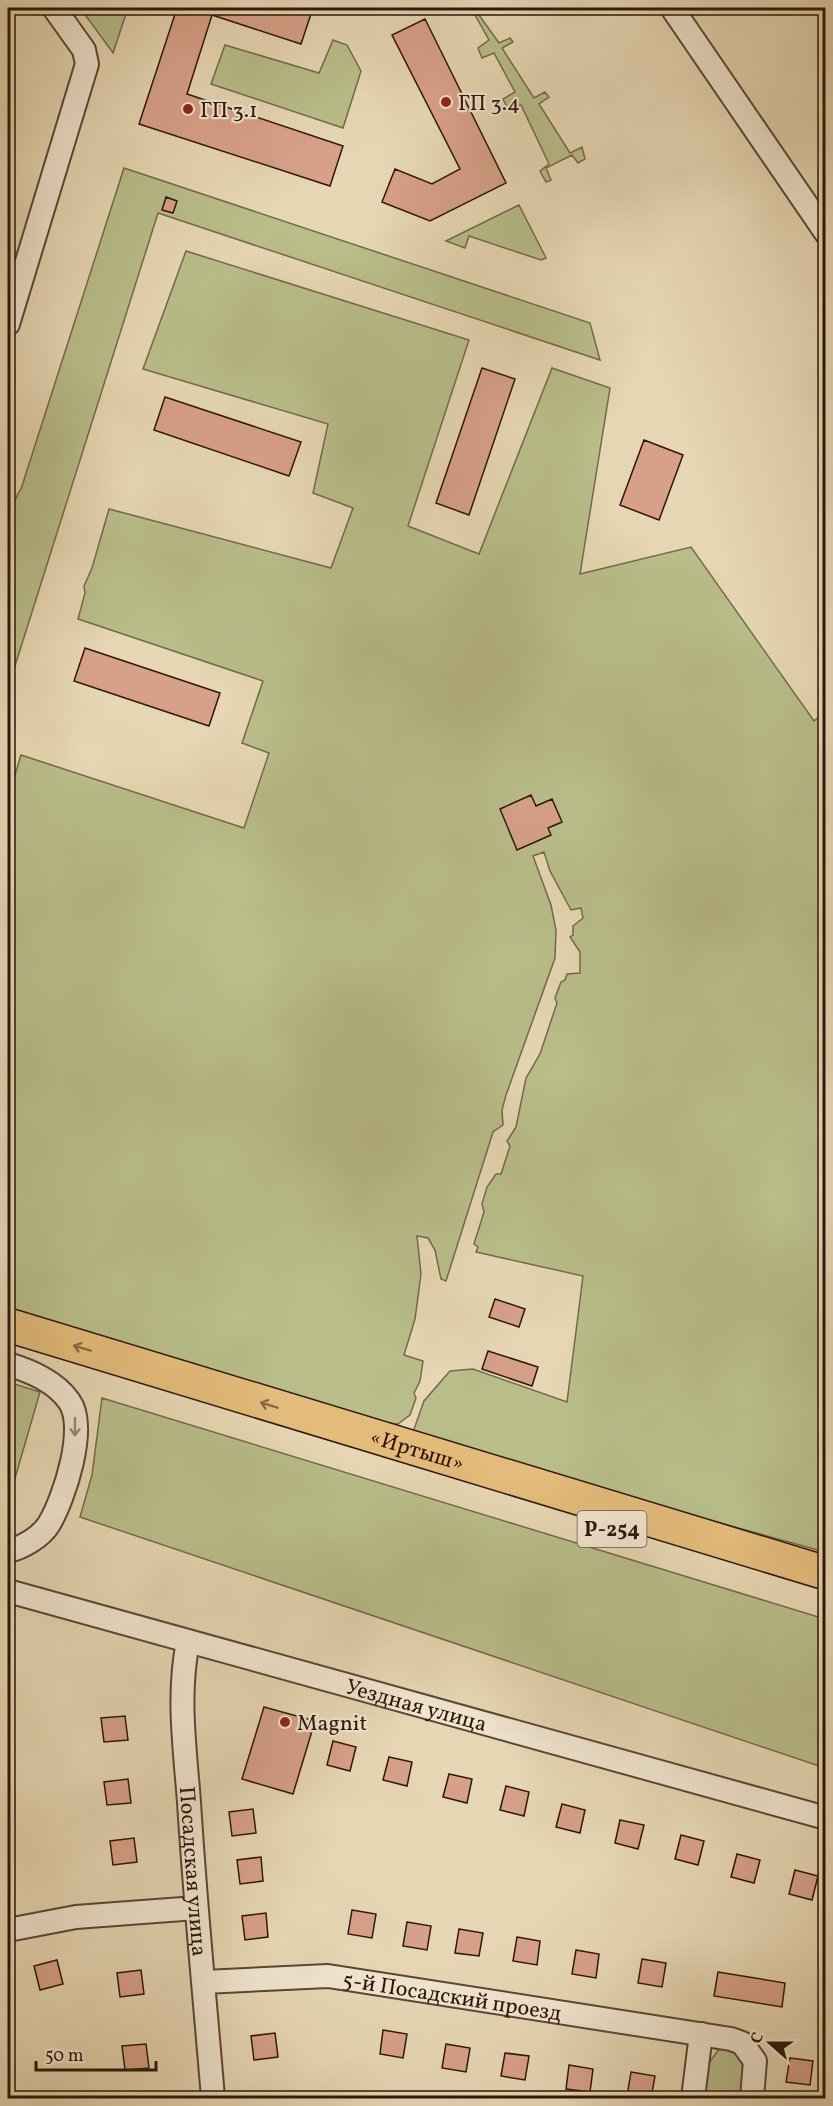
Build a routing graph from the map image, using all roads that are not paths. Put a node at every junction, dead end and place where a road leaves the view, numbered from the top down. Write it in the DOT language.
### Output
graph roads {
  1 [pos="54,8"];
  2 [pos="672,8"];
  3 [pos="825,232"];
  4 [pos="8,324"];
  5 [pos="8,1325"];
  6 [pos="8,1348"];
  7 [pos="8,1364"];
  8 [pos="8,1551"];
  9 [pos="825,1573"];
  10 [pos="8,1591"];
  11 [pos="825,1592"];
  12 [pos="188,1642"];
  13 [pos="825,1818"];
  14 [pos="196,1908"];
  15 [pos="8,1930"];
  16 [pos="204,1982"];
  17 [pos="701,2034"];
  18 [pos="213,2098"];
  19 [pos="693,2098"];
  20 [pos="752,2098"];
  1 -- 4 [label="street"];
  2 -- 3 [label="street"];
  9 -- 5 [label="highway, «Иртыш» / Р-254, one-way"];
  6 -- 11 [label="highway, «Иртыш» / Р-254"];
  7 -- 8 [label="street, one-way"];
  10 -- 12 [label="street, Уездная улица"];
  12 -- 13 [label="street, Уездная улица"];
  12 -- 14 [label="street, Посадская улица"];
  14 -- 15 [label="street"];
  14 -- 16 [label="street, Посадская улица"];
  16 -- 17 [label="street, 5-й Посадский проезд"];
  16 -- 18 [label="street, Посадская улица"];
  17 -- 19 [label="street"];
  17 -- 20 [label="street, 5-й Посадский проезд"];
}
